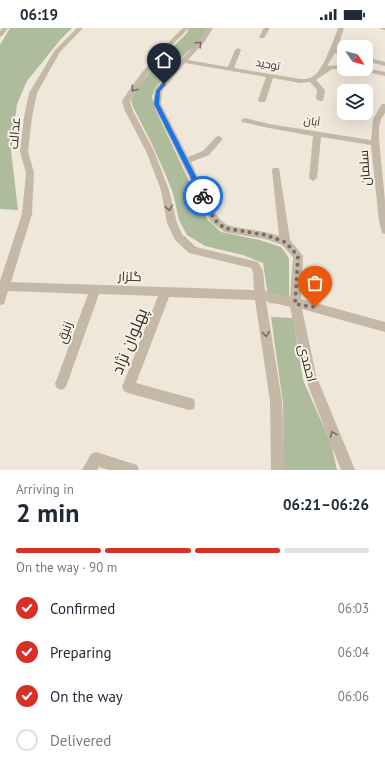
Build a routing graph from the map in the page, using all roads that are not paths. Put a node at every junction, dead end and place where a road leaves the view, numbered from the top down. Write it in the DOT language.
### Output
graph roads {
  1 [pos="5,28"];
  2 [pos="80,28"];
  3 [pos="186,28"];
  4 [pos="210,28"];
  5 [pos="267,28"];
  6 [pos="341,28"];
  7 [pos="0,36"];
  8 [pos="262,37"];
  9 [pos="238,50"];
  10 [pos="333,51"];
  11 [pos="337,52"];
  12 [pos="183,61"];
  13 [pos="373,61"];
  14 [pos="385,64"];
  15 [pos="337,65"];
  16 [pos="230,69"];
  17 [pos="321,70"];
  18 [pos="373,72"];
  19 [pos="385,74"];
  20 [pos="270,76"];
  21 [pos="312,80"];
  22 [pos="320,99"];
  23 [pos="262,100"];
  24 [pos="385,109"];
  25 [pos="245,120"];
  26 [pos="381,120"];
  27 [pos="317,133"];
  28 [pos="219,139"];
  29 [pos="376,143"];
  30 [pos="186,161"];
  31 [pos="276,170"];
  32 [pos="313,178"];
  33 [pos="382,185"];
  34 [pos="385,230"];
  35 [pos="285,242"];
  36 [pos="2,286"];
  37 [pos="94,289"];
  38 [pos="166,292"];
  39 [pos="260,295"];
  40 [pos="0,300"];
  41 [pos="295,304"];
  42 [pos="385,327"];
  43 [pos="60,384"];
  44 [pos="189,404"];
  45 [pos="89,470"];
  46 [pos="132,470"];
  47 [pos="278,470"];
  48 [pos="348,470"];
  1 -- 7 [label="street"];
  2 -- 36 [label="street, عدالت"];
  3 -- 39 [label="street, one-way"];
  12 -- 4 [label="street, احمدی, one-way"];
  5 -- 8 [label="street"];
  6 -- 10 [label="street"];
  9 -- 16 [label="street"];
  10 -- 11 [label="street"];
  10 -- 17 [label="street"];
  12 -- 16 [label="street, توحید"];
  12 -- 30 [label="street, احمدی"];
  13 -- 14 [label="street"];
  15 -- 17 [label="street"];
  16 -- 20 [label="street, توحید"];
  17 -- 21 [label="street"];
  18 -- 19 [label="street"];
  20 -- 21 [label="street, توحید"];
  20 -- 23 [label="street"];
  21 -- 22 [label="street"];
  24 -- 26 [label="street, سلمان"];
  25 -- 27 [label="street, آبان"];
  26 -- 29 [label="street, سلمان"];
  27 -- 29 [label="street, آبان"];
  27 -- 32 [label="street"];
  28 -- 30 [label="street"];
  29 -- 33 [label="street, سلمان"];
  30 -- 35 [label="street, احمدی"];
  31 -- 35 [label="street"];
  33 -- 34 [label="street, سلمان"];
  35 -- 41 [label="street, احمدی"];
  36 -- 37 [label="street, گلزار"];
  36 -- 40 [label="street, عدالت"];
  37 -- 38 [label="street, گلزار"];
  37 -- 43 [label="street, زنبق"];
  38 -- 39 [label="street, گلزار"];
  38 -- 44 [label="street, پهلوان نژاد"];
  39 -- 41 [label="street, گلزار"];
  39 -- 47 [label="street, one-way"];
  41 -- 42 [label="street"];
  48 -- 41 [label="street, احمدی, one-way"];
  45 -- 46 [label="street"];
}
